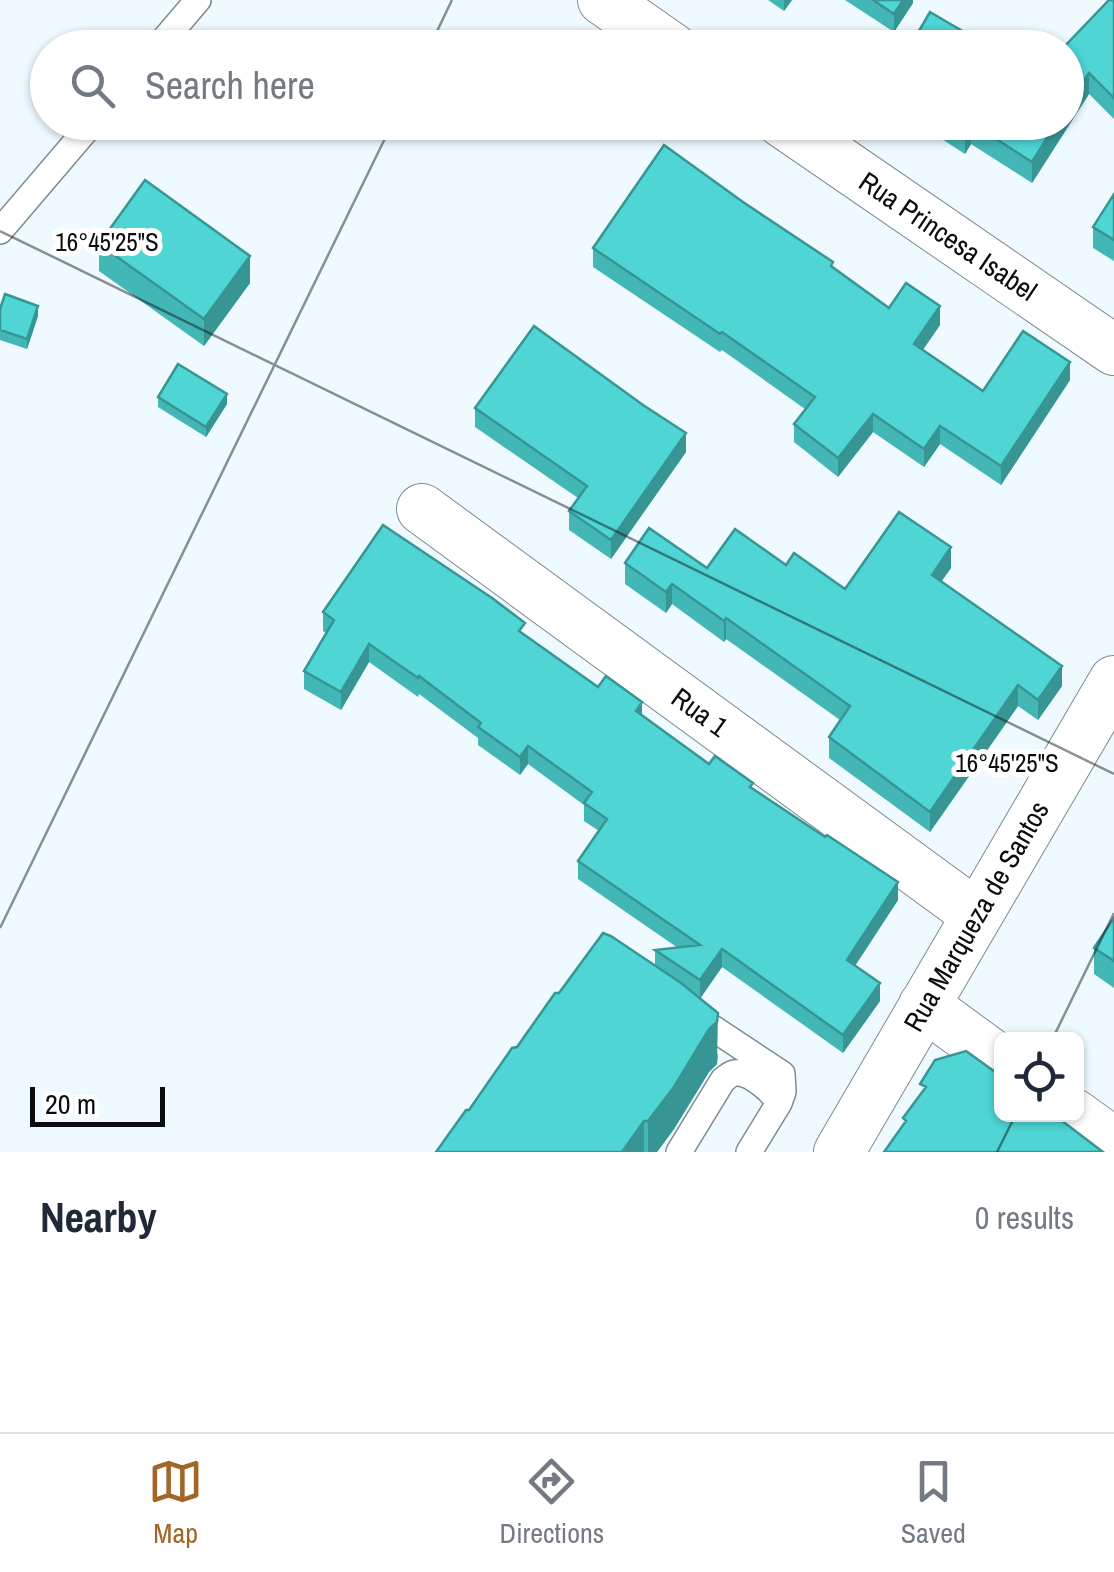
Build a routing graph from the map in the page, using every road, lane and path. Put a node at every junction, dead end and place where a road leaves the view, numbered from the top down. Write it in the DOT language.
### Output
graph roads {
  1 [pos="198,0"];
  2 [pos="603,0"];
  3 [pos="172,30"];
  4 [pos="646,30"];
  5 [pos="78,140"];
  6 [pos="808,140"];
  7 [pos="0,231"];
  8 [pos="1114,350"];
  9 [pos="422,509"];
  10 [pos="1114,681"];
  11 [pos="977,915"];
  12 [pos="681,1006"];
  13 [pos="924,1006"];
  14 [pos="728,1039"];
  15 [pos="994,1056"];
  16 [pos="724,1080"];
  17 [pos="779,1103"];
  18 [pos="1084,1121"];
  19 [pos="1114,1143"];
  20 [pos="679,1152"];
  21 [pos="749,1152"];
  22 [pos="839,1152"];
  1 -- 3 [label="lane"];
  2 -- 4 [label="street"];
  5 -- 7 [label="lane"];
  6 -- 8 [label="street, Rua Princesa Isabel"];
  9 -- 11 [label="street, Rua 1"];
  10 -- 11 [label="street, Rua Marqueza de Santos"];
  11 -- 13 [label="street, Rua Marqueza de Santos"];
  12 -- 14 [label="lane"];
  13 -- 15 [label="street"];
  13 -- 22 [label="street, Rua Marqueza de Santos"];
  14 -- 16 [label="lane"];
  14 -- 17 [label="lane"];
  16 -- 17 [label="lane"];
  16 -- 20 [label="lane"];
  17 -- 21 [label="lane"];
  18 -- 19 [label="street"];
}
